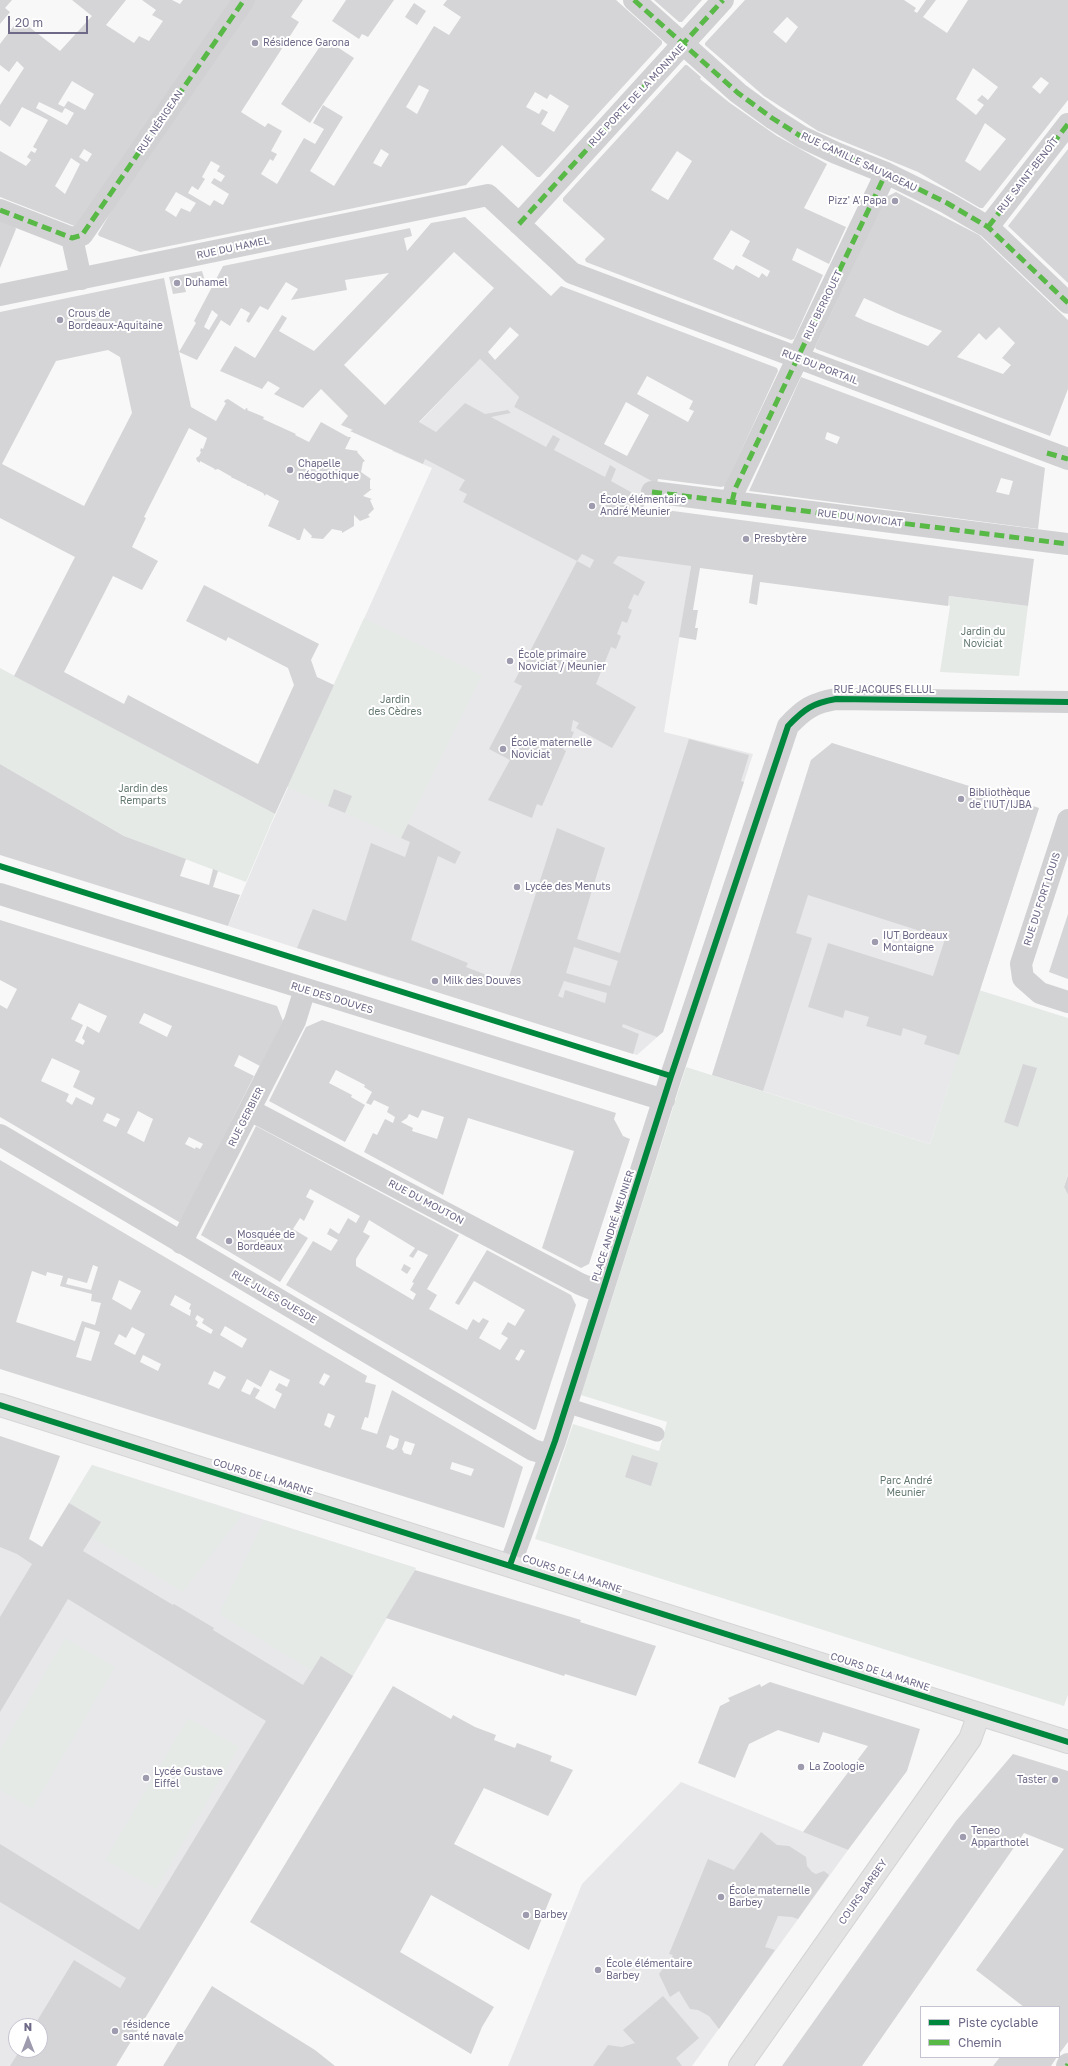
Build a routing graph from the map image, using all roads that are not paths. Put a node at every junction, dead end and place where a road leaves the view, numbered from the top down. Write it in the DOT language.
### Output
graph roads {
  1 [pos="244,0"];
  2 [pos="634,0"];
  3 [pos="723,0"];
  4 [pos="683,44"];
  5 [pos="1068,124"];
  6 [pos="886,173"];
  7 [pos="0,210"];
  8 [pos="519,224"];
  9 [pos="988,227"];
  10 [pos="72,238"];
  11 [pos="81,279"];
  12 [pos="0,295"];
  13 [pos="1068,303"];
  14 [pos="798,358"];
  15 [pos="1068,459"];
  16 [pos="652,492"];
  17 [pos="732,502"];
  18 [pos="1068,544"];
  19 [pos="1068,702"];
  20 [pos="1068,820"];
  21 [pos="732,892"];
  22 [pos="0,894"];
  23 [pos="305,989"];
  24 [pos="1068,1002"];
  25 [pos="664,1100"];
  26 [pos="250,1110"];
  27 [pos="0,1135"];
  28 [pos="181,1242"];
  29 [pos="602,1292"];
  30 [pos="0,1405"];
  31 [pos="566,1405"];
  32 [pos="657,1434"];
  33 [pos="550,1455"];
  34 [pos="510,1565"];
  35 [pos="979,1714"];
  36 [pos="1067,1739"];
  37 [pos="740,2066"];
  1 -- 10 [label="street, RUE NÉRIGEAN"];
  2 -- 4 [label="street, RUE CAMILLE SAUVAGEAU"];
  3 -- 4 [label="street, RUE PORTE DE LA MONNAIE"];
  4 -- 6 [label="street, RUE CAMILLE SAUVAGEAU"];
  4 -- 8 [label="street, RUE PORTE DE LA MONNAIE"];
  5 -- 9 [label="street, RUE SAINT-BENOÎT"];
  6 -- 9 [label="street, RUE CAMILLE SAUVAGEAU"];
  6 -- 14 [label="street, RUE BERROUET"];
  7 -- 10 [label="street"];
  8 -- 11 [label="street, RUE DU HAMEL"];
  8 -- 14 [label="street, RUE DU PORTAIL"];
  9 -- 13 [label="street, RUE CAMILLE SAUVAGEAU"];
  10 -- 11 [label="street"];
  11 -- 12 [label="street, RUE DU HAMEL"];
  14 -- 15 [label="street, RUE DU PORTAIL"];
  14 -- 17 [label="street, RUE BERROUET"];
  16 -- 17 [label="street, RUE DU NOVICIAT"];
  17 -- 18 [label="street, RUE DU NOVICIAT"];
  19 -- 21 [label="street, RUE JACQUES ELLUL"];
  20 -- 24 [label="street, RUE DU FORT LOUIS"];
  21 -- 25 [label="street, PLACE ANDRÉ MEUNIER"];
  22 -- 23 [label="street, RUE DES DOUVES"];
  23 -- 25 [label="street, RUE DES DOUVES"];
  23 -- 26 [label="street, RUE GERBIER"];
  25 -- 29 [label="street, PLACE ANDRÉ MEUNIER"];
  26 -- 28 [label="street, RUE GERBIER"];
  26 -- 29 [label="street, RUE DU MOUTON"];
  27 -- 28 [label="street, RUE JULES GUESDE"];
  28 -- 33 [label="street, RUE JULES GUESDE"];
  29 -- 31 [label="street, PLACE ANDRÉ MEUNIER"];
  30 -- 34 [label="main road, COURS DE LA MARNE"];
  31 -- 32 [label="lane"];
  31 -- 33 [label="street, PLACE ANDRÉ MEUNIER"];
  33 -- 34 [label="street, PLACE ANDRÉ MEUNIER"];
  34 -- 35 [label="main road, COURS DE LA MARNE"];
  35 -- 36 [label="main road, COURS DE LA MARNE"];
  35 -- 37 [label="main road, COURS BARBEY"];
}
